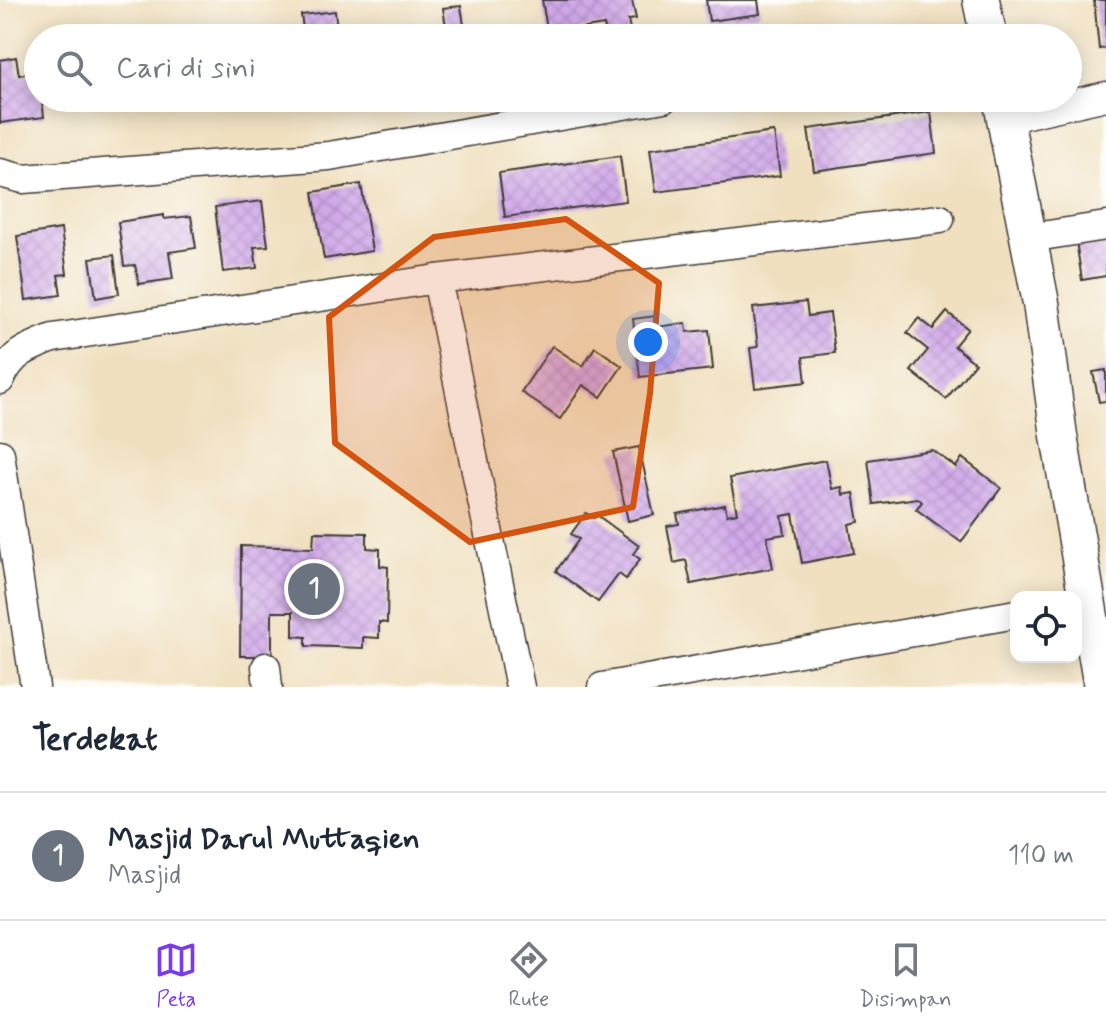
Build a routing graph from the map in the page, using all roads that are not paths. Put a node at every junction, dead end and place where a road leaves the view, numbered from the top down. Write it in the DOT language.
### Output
graph roads {
  1 [pos="981,0"];
  2 [pos="986,24"];
  3 [pos="1106,96"];
  4 [pos="1082,99"];
  5 [pos="583,112"];
  6 [pos="1004,112"];
  7 [pos="0,173"];
  8 [pos="940,219"];
  9 [pos="1106,226"];
  10 [pos="1029,238"];
  11 [pos="437,279"];
  12 [pos="0,380"];
  13 [pos="0,454"];
  14 [pos="1090,600"];
  15 [pos="1010,615"];
  16 [pos="618,686"];
  17 [pos="35,687"];
  18 [pos="520,687"];
  19 [pos="1102,687"];
  1 -- 2 [label="main road"];
  3 -- 4 [label="street"];
  5 -- 7 [label="street"];
  6 -- 10 [label="main road"];
  8 -- 11 [label="street"];
  9 -- 10 [label="street"];
  10 -- 14 [label="main road"];
  11 -- 12 [label="street"];
  11 -- 18 [label="street"];
  13 -- 17 [label="street"];
  14 -- 19 [label="main road"];
  15 -- 16 [label="street"];
}
